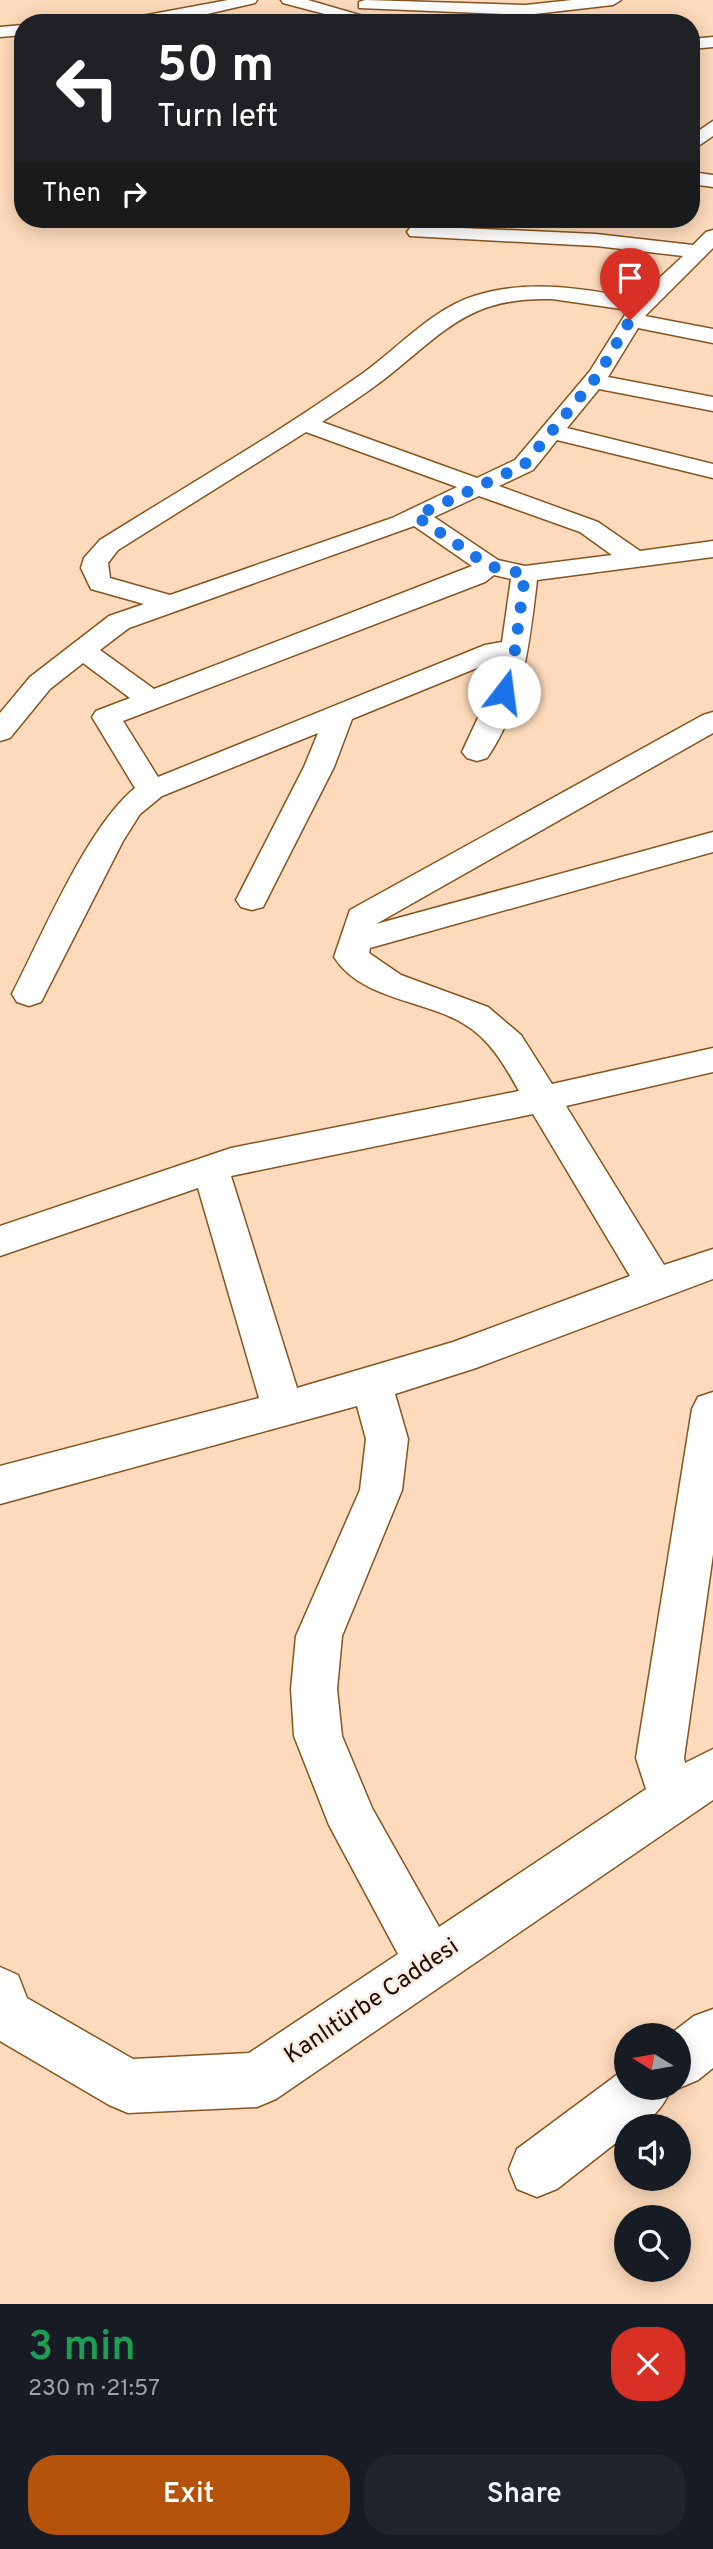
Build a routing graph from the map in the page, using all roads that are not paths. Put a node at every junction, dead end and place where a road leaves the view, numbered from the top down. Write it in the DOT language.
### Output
graph roads {
  1 [pos="250,0"];
  2 [pos="289,0"];
  3 [pos="613,0"];
  4 [pos="365,5"];
  5 [pos="186,14"];
  6 [pos="344,14"];
  7 [pos="475,14"];
  8 [pos="509,14"];
  9 [pos="711,116"];
  10 [pos="700,132"];
  11 [pos="417,232"];
  12 [pos="706,244"];
  13 [pos="635,313"];
  14 [pos="713,336"];
  15 [pos="593,381"];
  16 [pos="713,404"];
  17 [pos="303,423"];
  18 [pos="552,432"];
  19 [pos="713,471"];
  20 [pos="480,486"];
  21 [pos="416,516"];
  22 [pos="713,549"];
  23 [pos="632,558"];
  24 [pos="489,566"];
  25 [pos="525,574"];
  26 [pos="172,604"];
  27 [pos="83,650"];
  28 [pos="515,650"];
  29 [pos="151,700"];
  30 [pos="340,713"];
  31 [pos="713,721"];
  32 [pos="0,732"];
  33 [pos="477,752"];
  34 [pos="150,790"];
  35 [pos="713,842"];
  36 [pos="252,900"];
  37 [pos="355,940"];
  38 [pos="29,994"];
  39 [pos="713,1060"];
  40 [pos="542,1099"];
  41 [pos="211,1170"];
  42 [pos="0,1241"];
  43 [pos="710,1273"];
  44 [pos="655,1283"];
  45 [pos="372,1385"];
  46 [pos="713,1409"];
  47 [pos="283,1410"];
  48 [pos="0,1485"];
  49 [pos="693,1785"];
  50 [pos="429,1962"];
  51 [pos="2,2004"];
  52 [pos="713,2035"];
  53 [pos="691,2052"];
  54 [pos="628,2100"];
  55 [pos="537,2169"];
  1 -- 5 [label="street"];
  2 -- 6 [label="street"];
  3 -- 8 [label="street"];
  4 -- 7 [label="street"];
  9 -- 10 [label="street"];
  11 -- 12 [label="street"];
  12 -- 13 [label="street"];
  13 -- 14 [label="street"];
  13 -- 15 [label="street"];
  13 -- 17 [label="street"];
  15 -- 16 [label="street"];
  15 -- 18 [label="street"];
  17 -- 20 [label="street"];
  17 -- 26 [label="street"];
  18 -- 19 [label="street"];
  18 -- 20 [label="street"];
  20 -- 21 [label="street"];
  20 -- 23 [label="street"];
  21 -- 24 [label="street"];
  21 -- 26 [label="street"];
  22 -- 23 [label="street"];
  23 -- 25 [label="street"];
  24 -- 25 [label="street"];
  24 -- 29 [label="street"];
  25 -- 28 [label="street"];
  26 -- 27 [label="street"];
  27 -- 29 [label="street"];
  27 -- 32 [label="street"];
  28 -- 30 [label="street"];
  28 -- 33 [label="street"];
  29 -- 34 [label="street"];
  30 -- 34 [label="street"];
  30 -- 36 [label="street"];
  31 -- 37 [label="street"];
  34 -- 38 [label="street"];
  35 -- 37 [label="street"];
  37 -- 40 [label="street"];
  39 -- 40 [label="street"];
  40 -- 41 [label="street"];
  40 -- 44 [label="street"];
  41 -- 42 [label="street"];
  41 -- 47 [label="street"];
  43 -- 44 [label="street"];
  44 -- 45 [label="street"];
  45 -- 47 [label="street"];
  45 -- 50 [label="street"];
  46 -- 49 [label="street"];
  47 -- 48 [label="street"];
  49 -- 50 [label="street, Kanlıtürbe Caddesi"];
  50 -- 51 [label="street, Kanlıtürbe Caddesi"];
  52 -- 53 [label="street"];
  54 -- 55 [label="street"];
}
